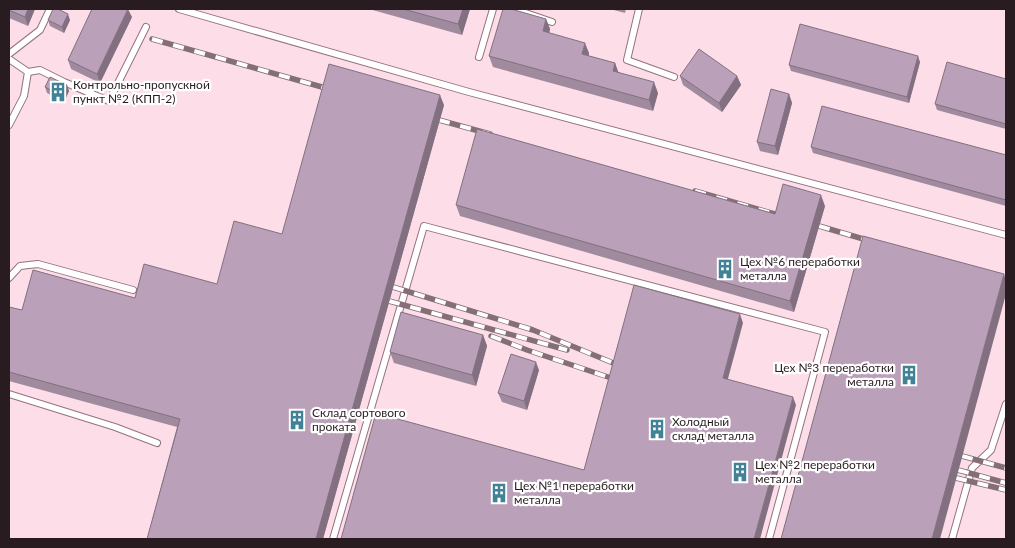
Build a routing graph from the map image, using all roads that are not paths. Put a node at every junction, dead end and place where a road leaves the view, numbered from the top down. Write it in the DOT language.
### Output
graph roads {
  1 [pos="50,9"];
  2 [pos="179,9"];
  3 [pos="493,9"];
  4 [pos="514,9"];
  5 [pos="639,9"];
  6 [pos="552,22"];
  7 [pos="146,27"];
  8 [pos="9,54"];
  9 [pos="479,57"];
  10 [pos="9,59"];
  11 [pos="28,72"];
  12 [pos="674,77"];
  13 [pos="9,126"];
  14 [pos="1006,235"];
  15 [pos="9,278"];
  16 [pos="133,290"];
  17 [pos="9,394"];
  18 [pos="1006,404"];
  19 [pos="157,443"];
  20 [pos="333,539"];
  21 [pos="768,539"];
  22 [pos="952,539"];
  1 -- 8 [label="lane"];
  2 -- 14 [label="lane"];
  3 -- 9 [label="lane"];
  4 -- 6 [label="lane"];
  5 -- 12 [label="lane"];
  7 -- 11 [label="lane"];
  10 -- 11 [label="lane"];
  11 -- 13 [label="lane"];
  15 -- 16 [label="lane"];
  17 -- 19 [label="lane"];
  18 -- 22 [label="lane"];
  20 -- 21 [label="lane"];
}
